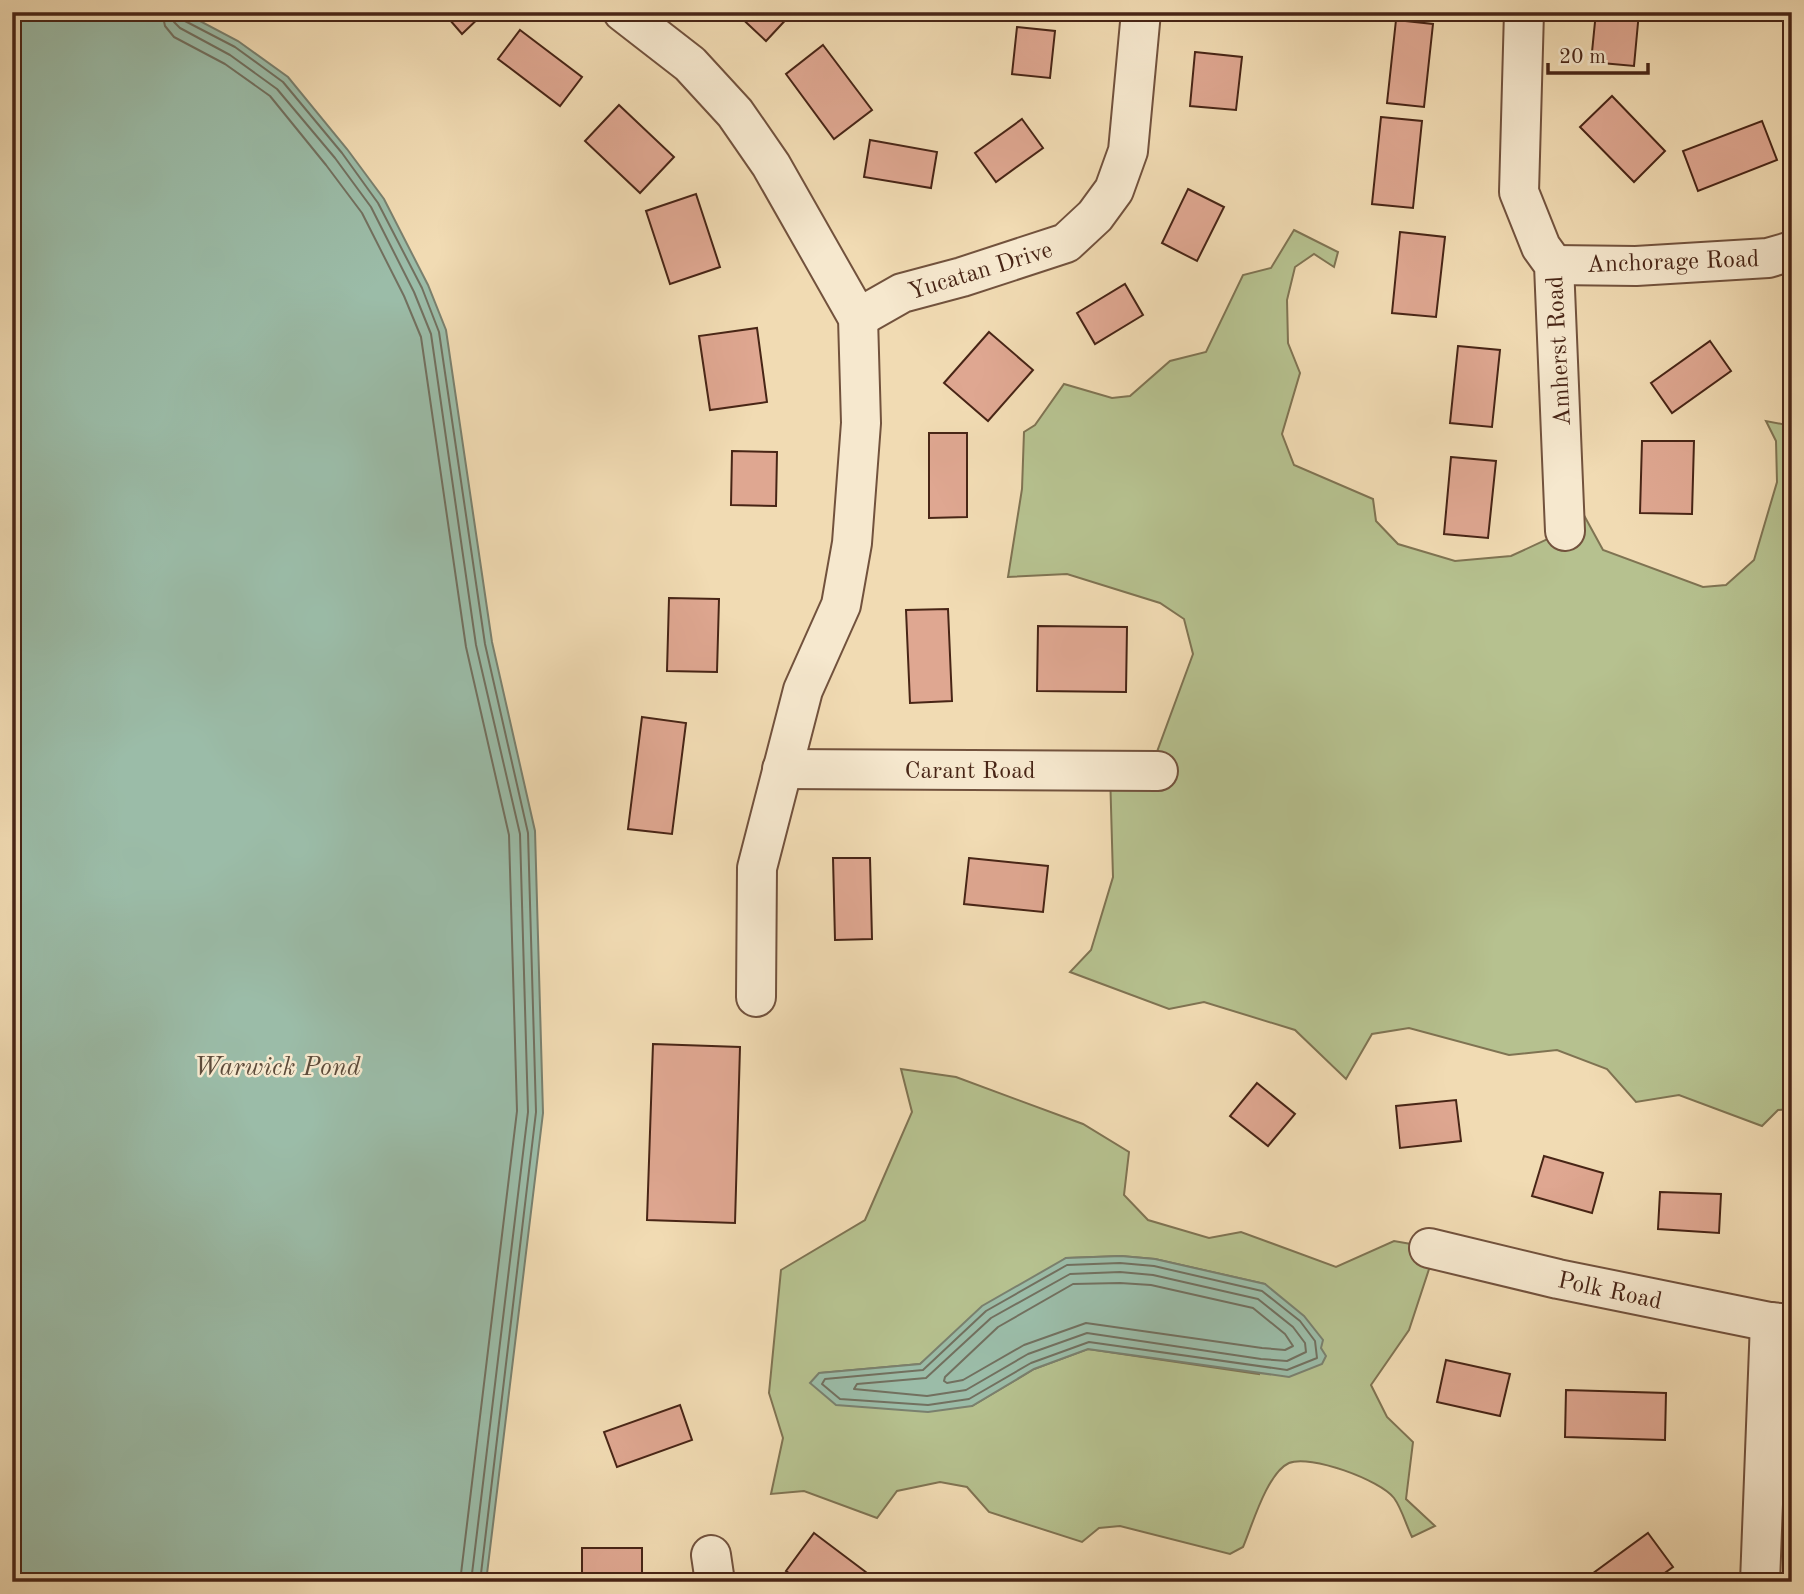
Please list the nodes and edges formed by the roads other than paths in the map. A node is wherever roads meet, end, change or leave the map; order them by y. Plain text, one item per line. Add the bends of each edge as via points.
1 (623, 12) edge
2 (1141, 12) edge
3 (1524, 12) edge
4 (1792, 251) edge
5 (1554, 265) junction
6 (858, 318) junction
7 (1565, 531) dead end
8 (782, 769) junction
9 (1158, 771) dead end
10 (757, 997) dead end
11 (1429, 1248) dead end
12 (1781, 1323) edge
13 (1760, 1582) edge

1 - 6 street via 690,64 735,113 771,165
2 - 6 street, Yucatan Drive via 1128,151 1114,190 1095,216 1066,243 902,293
3 - 5 street, Amherst Road via 1519,192 1541,247
4 - 5 street, Anchorage Road via 1768,258 1636,266
5 - 7 street, Amherst Road
6 - 8 street via 862,423 852,543 841,606 803,690
8 - 9 street, Carant Road
8 - 10 street via 757,867
11 - 12 street, Polk Road
12 - 13 street

